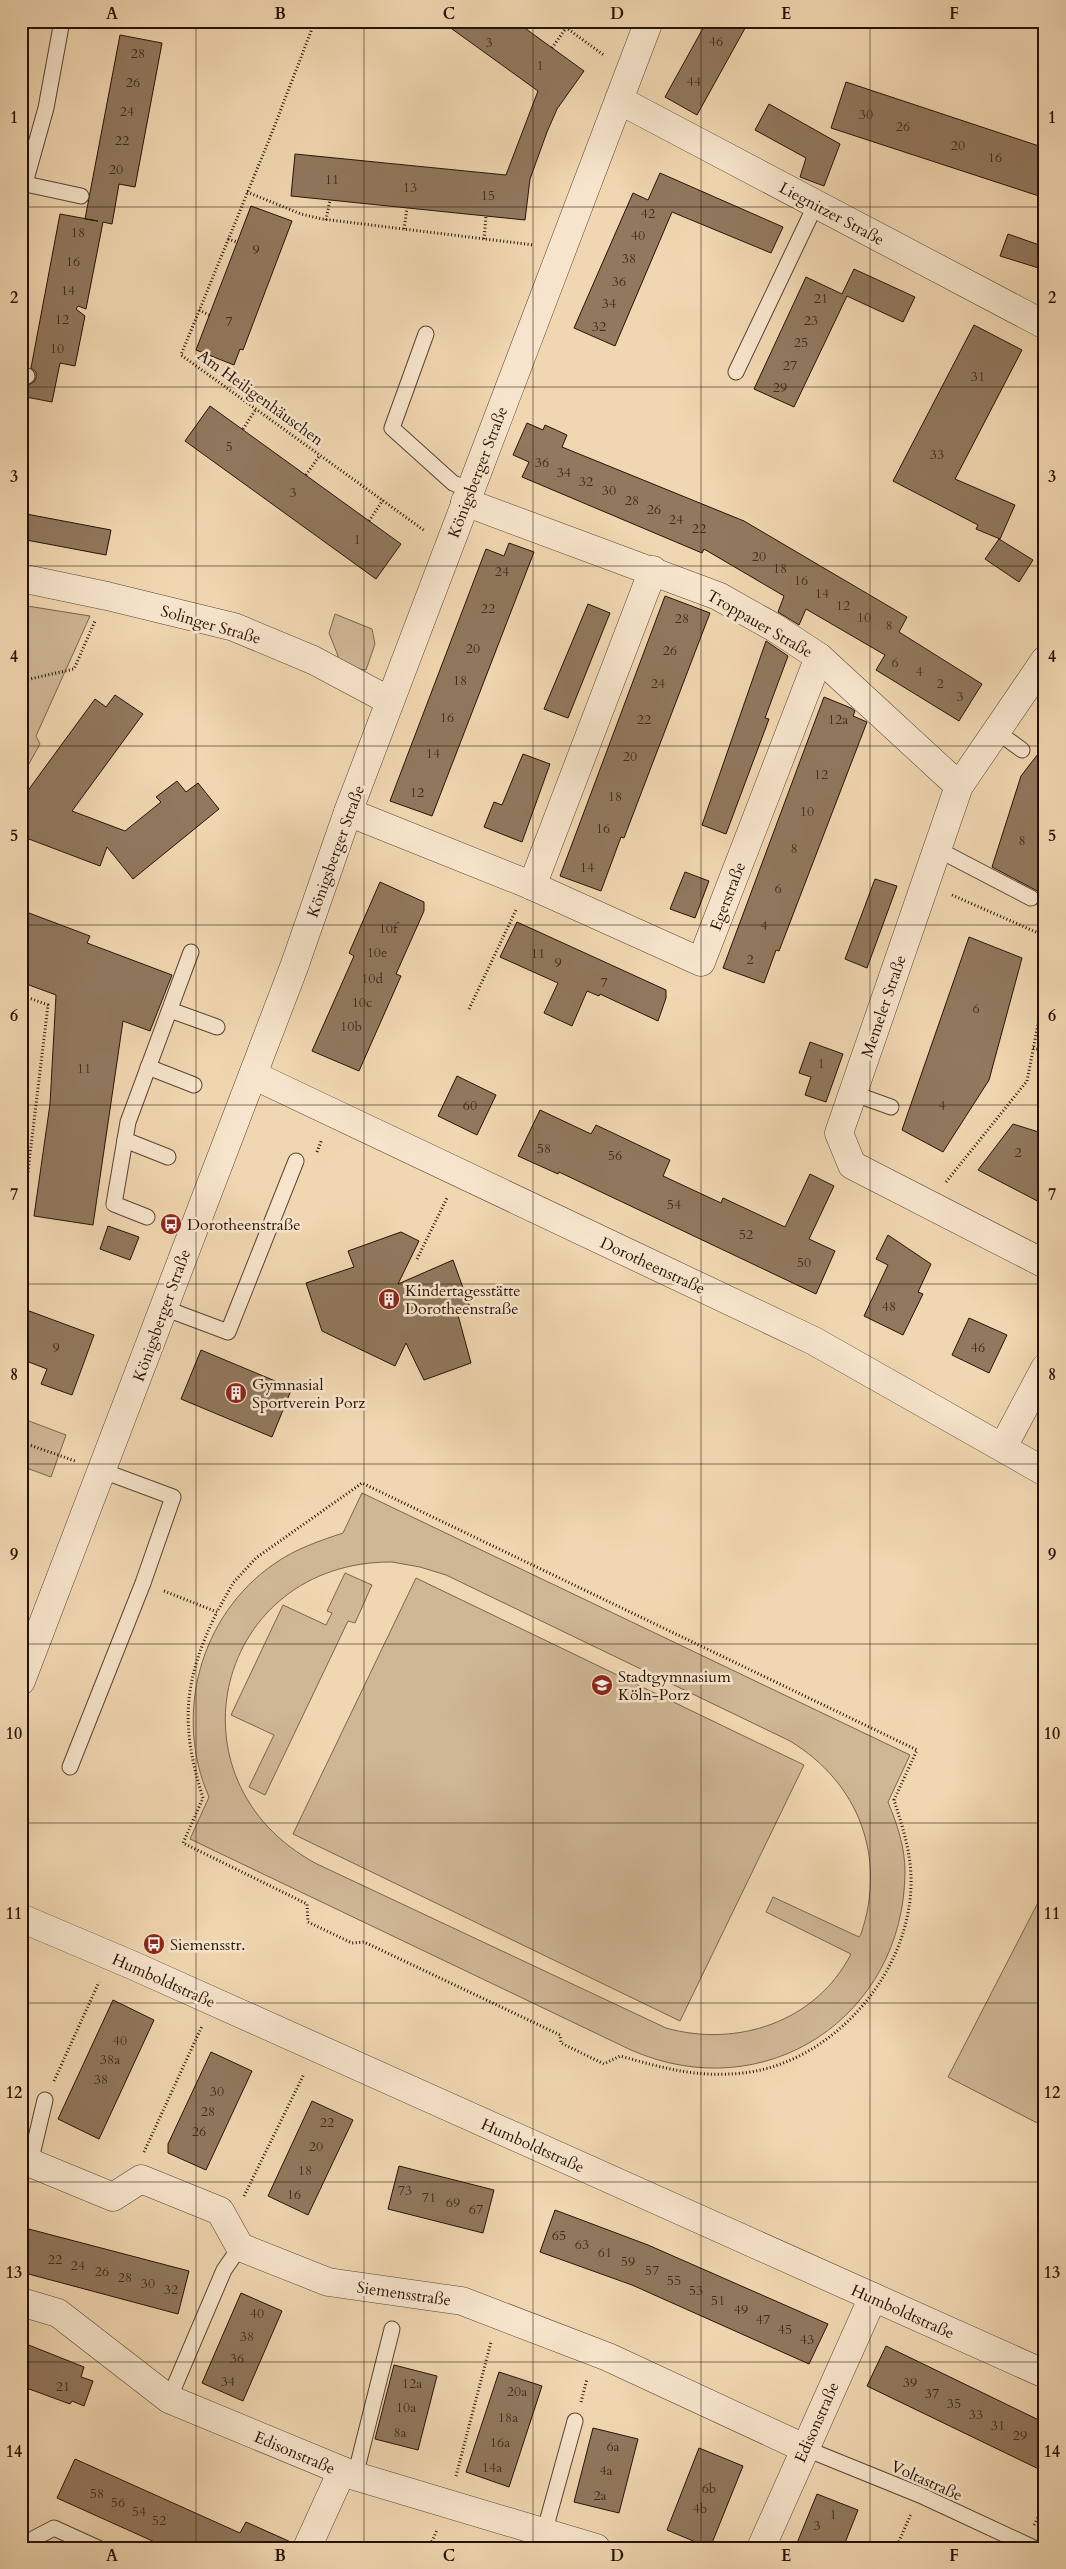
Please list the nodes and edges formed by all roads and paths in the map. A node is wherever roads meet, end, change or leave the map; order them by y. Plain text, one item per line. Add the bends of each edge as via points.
1 (62, 21) edge
2 (315, 21) edge
3 (557, 21) edge
4 (649, 21) edge
5 (566, 28) junction
6 (552, 48) dead end
7 (629, 74) junction
8 (619, 100) junction
9 (23, 183) edge
10 (247, 192) junction
11 (81, 196) dead end
12 (330, 200) dead end
13 (816, 204) junction
14 (407, 208) dead end
15 (486, 216) dead end
16 (326, 220) junction
17 (404, 229) junction
18 (228, 239) junction
19 (484, 239) junction
20 (237, 242) dead end
21 (562, 248) junction
22 (199, 310) junction
23 (209, 315) dead end
24 (1045, 325) edge
25 (426, 334) dead end
26 (736, 372) dead end
27 (256, 409) junction
28 (242, 429) dead end
29 (320, 455) junction
30 (306, 475) dead end
31 (468, 496) junction
32 (383, 500) junction
33 (369, 521) dead end
34 (448, 548) junction
35 (653, 570) junction
36 (21, 578) edge
37 (106, 596) junction
38 (819, 658) junction
39 (1044, 664) edge
40 (21, 681) edge
41 (390, 701) junction
42 (996, 731) junction
43 (1022, 750) dead end
44 (959, 786) junction
45 (348, 812) junction
46 (937, 849) junction
47 (925, 883) junction
48 (530, 885) junction
49 (1031, 898) dead end
50 (1045, 936) edge
51 (191, 952) dead end
52 (1045, 988) edge
53 (21, 995) edge
54 (469, 1009) dead end
55 (170, 1010) junction
56 (217, 1027) dead end
57 (1033, 1048) junction
58 (1045, 1052) edge
59 (148, 1068) junction
60 (253, 1075) junction
61 (194, 1084) dead end
62 (852, 1093) junction
63 (891, 1107) dead end
64 (334, 1113) junction
65 (125, 1140) junction
66 (168, 1157) dead end
67 (296, 1161) joint
68 (21, 1167) edge
69 (28, 1168) junction
70 (459, 1173) junction
71 (930, 1205) junction
72 (147, 1217) dead end
73 (21, 1229) edge
74 (417, 1259) dead end
75 (1045, 1264) edge
76 (164, 1308) junction
77 (1045, 1368) edge
78 (21, 1442) edge
79 (1003, 1447) junction
80 (103, 1471) junction
81 (1045, 1472) edge
82 (143, 1583) junction
83 (218, 1612) junction
84 (21, 1682) edge
85 (70, 1767) dead end
86 (21, 1918) edge
87 (110, 1956) junction
88 (213, 2002) junction
89 (317, 2048) junction
90 (45, 2100) joint
91 (26, 2161) edge
92 (128, 2186) junction
93 (235, 2237) junction
94 (873, 2297) junction
95 (21, 2302) edge
96 (498, 2315) junction
97 (392, 2329) dead end
98 (594, 2353) junction
99 (1045, 2374) edge
100 (169, 2399) junction
101 (575, 2422) joint
102 (804, 2448) junction
103 (348, 2474) junction
104 (920, 2495) junction
105 (449, 2503) junction
106 (548, 2538) edge
107 (28, 2548) edge
108 (98, 2548) edge
109 (307, 2548) edge
110 (596, 2548) edge
111 (761, 2548) edge
112 (896, 2548) edge
113 (1034, 2548) edge

1 - 9 lane via 46,108
2 - 10 path, Am Heiligenhäuschen
3 - 5 path
4 - 7 street, Königsberger Straße
5 - 6 path
5 - 7 path
7 - 8 street, Königsberger Straße
8 - 13 street, Liegnitzer Straße
8 - 21 street, Königsberger Straße
9 - 11 lane
10 - 16 path via 300,214
10 - 18 path, Am Heiligenhäuschen
12 - 16 path
13 - 24 street, Liegnitzer Straße
13 - 26 lane
14 - 17 path
15 - 19 path
16 - 17 path
17 - 19 path
18 - 20 path
18 - 22 path, Am Heiligenhäuschen
19 - 21 path
21 - 31 street, Königsberger Straße
22 - 23 path
22 - 27 path, Am Heiligenhäuschen via 181,355
25 - 31 lane via 392,428
27 - 28 path
27 - 29 path, Am Heiligenhäuschen
29 - 30 path
29 - 32 path, Am Heiligenhäuschen
31 - 34 street, Königsberger Straße
31 - 35 street, Troppauer Straße
32 - 33 path
32 - 34 path, Am Heiligenhäuschen
34 - 41 street, Königsberger Straße
35 - 38 street, Troppauer Straße via 718,596 775,628
35 - 48 street
36 - 37 street, Solinger Straße
37 - 40 path via 74,669
37 - 41 street, Solinger Straße via 234,627 313,660
38 - 44 street, Troppauer Straße
38 - 48 street, Egerstraße via 701,962
39 - 42 street, Memeler Straße
41 - 45 street, Königsberger Straße
42 - 43 lane
42 - 44 street, Memeler Straße
44 - 46 street, Memeler Straße
45 - 48 street, Egerstraße
45 - 60 street, Königsberger Straße
46 - 47 street, Memeler Straße
46 - 49 lane
47 - 50 path
47 - 62 street, Memeler Straße
48 - 54 path
51 - 55 lane
52 - 57 path
53 - 69 path via 48,1005
55 - 56 lane
55 - 59 lane
57 - 58 path
57 - 71 path via 1027,1081
59 - 61 lane
59 - 65 lane via 128,1122
60 - 64 street, Dorotheenstraße
60 - 76 street, Königsberger Straße
62 - 63 lane
62 - 71 street, Memeler Straße via 839,1133 852,1165
64 - 67 path via 316,1152
64 - 70 street, Dorotheenstraße
65 - 66 lane
65 - 72 lane via 114,1204
67 - 76 lane via 228,1332
68 - 69 path
69 - 73 path
70 - 74 path
70 - 79 street, Dorotheenstraße via 814,1341
71 - 75 street, Memeler Straße
76 - 80 street, Königsberger Straße
77 - 79 street
78 - 80 path
79 - 81 street, Dorotheenstraße
80 - 82 lane via 173,1497
80 - 84 street, Königsberger Straße
82 - 83 path
82 - 85 lane
83 - 83 path via 195,1664 190,1694 187,1727 190,1753 203,1798 183,1843 307,1904 308,1922 352,1943 364,1942 560,2035 561,2043 604,2064 620,2056 681,2073 744,2073 797,2056 818,2046 840,2028 866,2002 882,1979 902,1934 909,1908 910,1857 894,1800 917,1750 362,1483 256,1558 233,1583
86 - 87 street, Humboldtstraße
87 - 88 street, Humboldtstraße
87 - 90 path
88 - 89 street, Humboldtstraße
88 - 92 path
89 - 93 path
89 - 94 street, Humboldtstraße
90 - 91 lane
91 - 92 street, Siemensstraße via 113,2197
92 - 93 street, Siemensstraße via 140,2179 220,2210
93 - 96 street, Siemensstraße via 328,2282 462,2301
93 - 100 lane
94 - 99 street, Humboldtstraße
94 - 102 street, Edisonstraße
95 - 100 street, Edisonstraße via 58,2313
96 - 98 street, Siemensstraße
96 - 105 path
97 - 103 lane
98 - 101 path
98 - 102 street, Siemensstraße
100 - 103 street, Edisonstraße
101 - 106 lane
102 - 104 lane, Voltastraße
102 - 111 street, Edisonstraße
103 - 105 street, Edisonstraße
103 - 109 street
104 - 112 path
104 - 113 lane, Voltastraße
105 - 106 street, Edisonstraße
106 - 110 street, Edisonstraße
107 - 108 lane via 33,2539 54,2528

